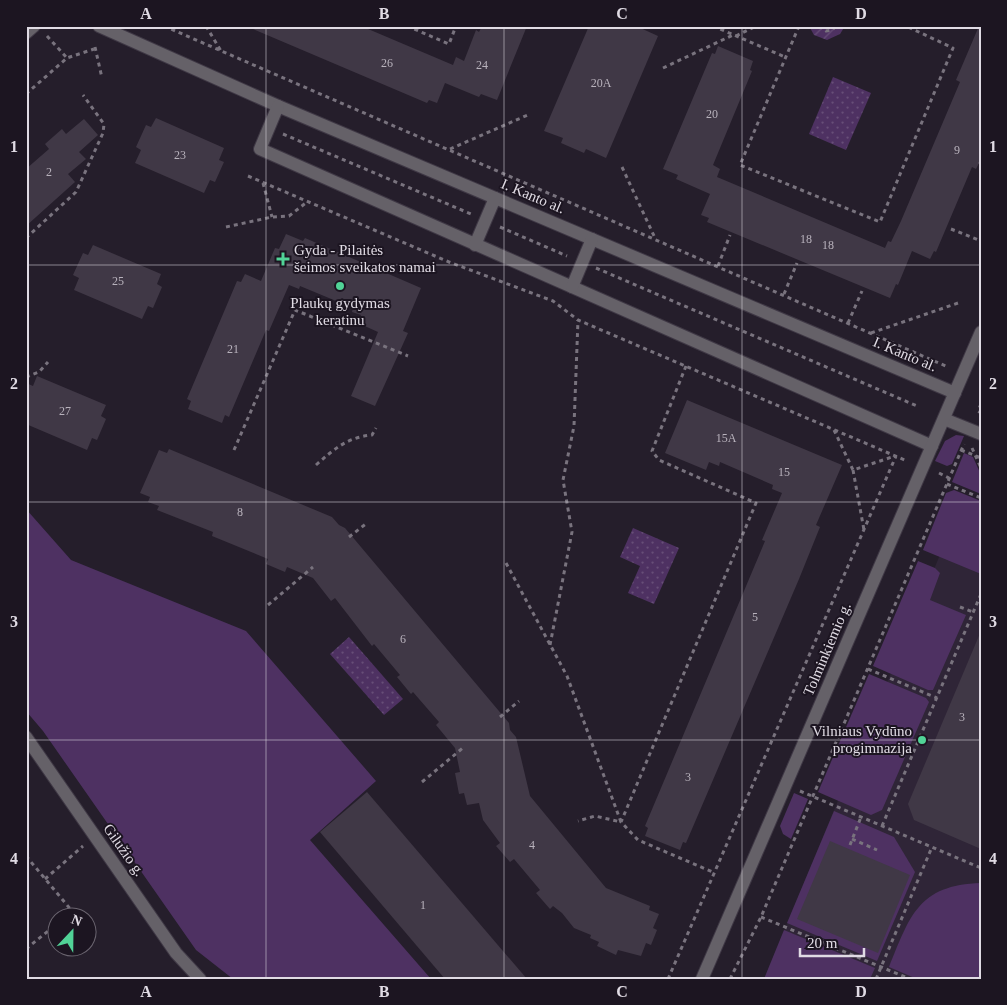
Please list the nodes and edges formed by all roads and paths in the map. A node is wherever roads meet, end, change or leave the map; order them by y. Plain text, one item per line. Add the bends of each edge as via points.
1 (164, 26) edge
2 (206, 26) edge
3 (407, 26) edge
4 (456, 26) edge
5 (713, 26) edge
6 (756, 26) edge
7 (799, 26) edge
8 (819, 26) edge
9 (836, 26) edge
10 (906, 26) edge
11 (103, 28) edge
12 (39, 29) edge
13 (26, 33) edge
14 (735, 35) junction
15 (94, 49) junction
16 (221, 51) junction
17 (785, 57) junction
18 (67, 58) junction
19 (663, 68) dead end
20 (102, 78) dead end
21 (26, 94) edge
22 (83, 95) dead end
23 (278, 106) junction
24 (530, 114) dead end
25 (450, 150) junction
26 (622, 167) dead end
27 (248, 176) dead end
28 (263, 183) junction
29 (495, 198) junction
30 (307, 202) junction
31 (272, 217) junction
32 (226, 228) dead end
33 (951, 229) dead end
34 (730, 235) dead end
35 (26, 238) edge
36 (655, 238) junction
37 (592, 239) junction
38 (981, 241) edge
39 (475, 244) junction
40 (797, 263) dead end
41 (718, 266) junction
42 (572, 287) junction
43 (862, 291) dead end
44 (784, 294) junction
45 (961, 302) dead end
46 (578, 320) junction
47 (848, 323) junction
48 (981, 332) edge
49 (871, 333) junction
50 (408, 356) dead end
51 (48, 362) dead end
52 (686, 366) junction
53 (963, 374) junction
54 (26, 377) edge
55 (955, 393) junction
56 (981, 404) edge
57 (979, 412) edge
58 (944, 419) junction
59 (376, 428) dead end
60 (834, 429) junction
61 (973, 433) edge
62 (932, 446) junction
63 (234, 450) dead end
64 (961, 450) junction
65 (896, 456) junction
66 (976, 456) junction
67 (981, 458) edge
68 (316, 465) dead end
69 (981, 468) edge
70 (853, 470) junction
71 (947, 484) junction
72 (981, 498) edge
73 (368, 523) dead end
74 (864, 530) junction
75 (350, 537) dead end
76 (506, 563) dead end
77 (313, 567) dead end
78 (981, 594) edge
79 (268, 605) dead end
80 (960, 607) dead end
81 (973, 612) junction
82 (550, 645) junction
83 (868, 669) junction
84 (937, 698) junction
85 (519, 701) dead end
86 (500, 718) dead end
87 (26, 736) edge
88 (464, 747) dead end
89 (422, 782) dead end
90 (786, 785) junction
91 (813, 797) junction
92 (861, 817) junction
93 (578, 822) dead end
94 (621, 822) junction
95 (882, 826) junction
96 (95, 836) junction
97 (852, 839) junction
98 (850, 845) dead end
99 (932, 847) junction
100 (876, 850) dead end
101 (26, 856) edge
102 (981, 868) edge
103 (715, 872) junction
104 (45, 879) junction
105 (69, 908) edge
106 (761, 917) junction
107 (48, 931) edge
108 (26, 949) edge
109 (881, 967) junction
110 (200, 979) edge
111 (668, 979) edge
112 (702, 979) edge
113 (730, 979) edge
114 (876, 979) edge
115 (910, 979) edge

1 - 16 path
2 - 16 path
3 - 4 path via 449,44
5 - 14 path
6 - 14 path
7 - 17 path
8 - 9 path via 826,31
10 - 17 path via 953,48 880,222 740,165
11 - 15 path
11 - 23 street, I. Kanto al.
12 - 13 street
12 - 18 path
14 - 17 path
14 - 19 path
15 - 18 path
15 - 20 path
16 - 25 path
18 - 21 path
22 - 35 path via 104,124 103,133 76,192
23 - 29 street, I. Kanto al.
23 - 39 street via 260,149
24 - 25 path
25 - 36 path
26 - 36 path
27 - 28 path
28 - 30 path
28 - 31 path
29 - 37 street, I. Kanto al.
29 - 39 street
30 - 31 path via 289,216
30 - 46 path via 552,301
31 - 32 path
33 - 38 path
34 - 41 path
36 - 41 path
37 - 42 street
37 - 55 street, I. Kanto al.
39 - 42 street
40 - 44 path
41 - 44 path
42 - 62 street
43 - 47 path
44 - 47 path
45 - 49 path
46 - 52 path
46 - 82 path via 574,426 563,480 572,532
47 - 49 path
48 - 53 street, Tolminkiemio g.
49 - 53 path
50 - 63 path via 295,310
51 - 54 path via 39,372
52 - 60 path
52 - 94 path via 652,451 659,460 756,503
53 - 55 street, Tolminkiemio g.
55 - 58 street, Tolminkiemio g.
56 - 57 path
57 - 61 path
58 - 61 street
58 - 62 street, Tolminkiemio g.
59 - 68 path via 372,434 339,444
60 - 65 path
60 - 70 path
61 - 64 path
61 - 66 path
62 - 90 street, Tolminkiemio g.
64 - 66 path
64 - 71 path
65 - 70 path
65 - 74 path
66 - 67 path
66 - 69 path
70 - 74 path
71 - 72 path
71 - 83 path
73 - 75 path
74 - 103 path
76 - 82 path
77 - 79 path
78 - 81 path
80 - 81 path
81 - 84 path
82 - 94 path via 567,676
83 - 84 path
83 - 91 path
84 - 95 path
85 - 86 path
87 - 96 street, Gilužio g.
88 - 89 path
90 - 91 path
90 - 112 street, Tolminkiemio g.
91 - 92 path
91 - 106 path
92 - 95 path
92 - 97 path
93 - 94 path via 595,816
94 - 103 path via 638,840
95 - 99 path
96 - 104 path
96 - 110 street, Gilužio g. via 176,953
97 - 98 path
97 - 100 path
99 - 102 path
99 - 109 path
101 - 104 path
103 - 111 path
104 - 105 path
106 - 109 path
106 - 113 path
107 - 108 path
109 - 114 path
109 - 115 path

